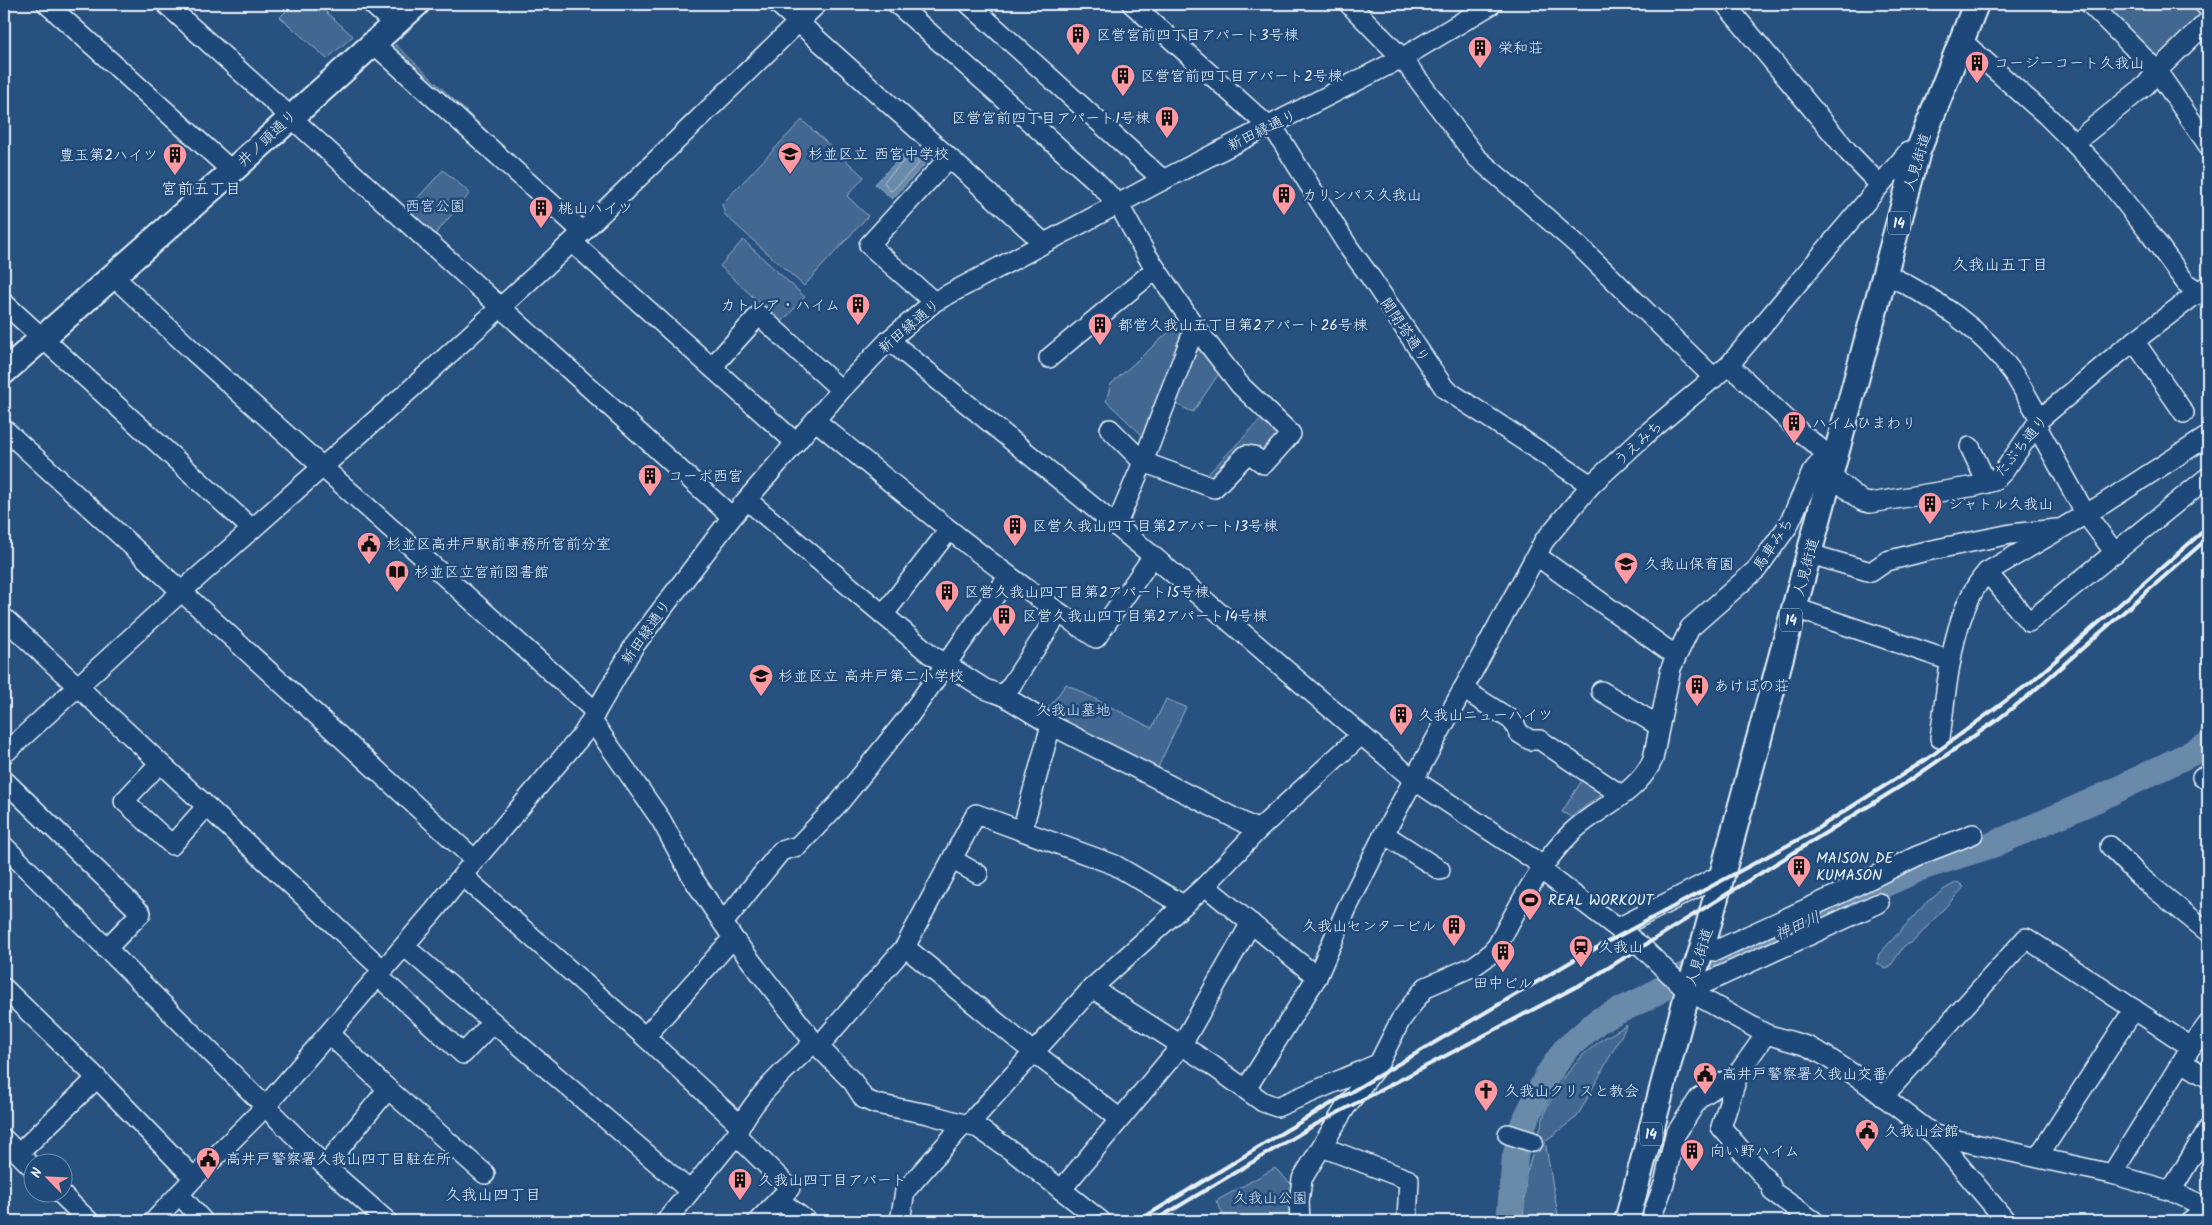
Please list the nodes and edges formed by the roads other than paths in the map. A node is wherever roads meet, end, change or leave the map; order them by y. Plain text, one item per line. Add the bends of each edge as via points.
1 (47, 4) edge
2 (166, 4) edge
3 (372, 4) edge
4 (417, 4) edge
5 (778, 4) edge
6 (817, 4) edge
7 (897, 4) edge
8 (969, 4) edge
9 (1132, 4) edge
10 (1349, 4) edge
11 (1492, 4) edge
12 (1725, 4) edge
13 (1976, 4) edge
14 (2090, 4) edge
15 (2204, 4) edge
16 (2208, 8) edge
17 (2208, 21) edge
18 (798, 22) junction
19 (394, 24) junction
20 (1961, 40) junction
21 (373, 43) junction
22 (1402, 58) junction
23 (2157, 71) junction
24 (290, 117) junction
25 (1268, 127) junction
26 (2074, 143) junction
27 (2208, 145) edge
28 (1918, 151) junction
29 (948, 158) junction
30 (232, 171) junction
31 (1163, 180) junction
32 (1880, 186) junction
33 (1119, 204) junction
34 (578, 237) junction
35 (1044, 243) junction
36 (1156, 269) junction
37 (1886, 274) junction
38 (113, 276) junction
39 (2205, 292) edge
40 (934, 302) junction
41 (4, 303) edge
42 (500, 306) junction
43 (1195, 327) junction
44 (43, 338) junction
45 (889, 340) junction
46 (2135, 342) junction
47 (1049, 358) dead end
48 (1729, 365) junction
49 (712, 367) junction
50 (4, 372) edge
51 (1714, 378) junction
52 (841, 390) junction
53 (2184, 413) dead end
54 (816, 421) junction
55 (2038, 422) junction
56 (4, 429) edge
57 (1110, 429) dead end
58 (2208, 436) edge
59 (796, 443) junction
60 (1970, 446) dead end
61 (1832, 459) junction
62 (1143, 462) junction
63 (322, 466) junction
64 (2208, 477) edge
65 (1987, 483) junction
66 (1591, 485) junction
67 (747, 500) junction
68 (2085, 513) junction
69 (732, 517) junction
70 (1116, 526) junction
71 (2059, 528) junction
72 (252, 529) junction
73 (949, 530) junction
74 (2115, 553) junction
75 (1810, 554) junction
76 (1153, 556) junction
77 (1536, 556) junction
78 (1987, 572) junction
79 (1009, 576) junction
80 (182, 591) junction
81 (1795, 608) junction
82 (1058, 614) junction
83 (883, 615) junction
84 (4, 618) edge
85 (1677, 654) junction
86 (1950, 661) junction
87 (946, 664) junction
88 (77, 687) junction
89 (1463, 689) junction
90 (1601, 691) dead end
91 (1004, 696) junction
92 (594, 717) junction
93 (1051, 725) junction
94 (1659, 726) junction
95 (1361, 735) junction
96 (1940, 738) dead end
97 (4, 754) edge
98 (159, 764) junction
99 (4, 780) edge
100 (1414, 780) junction
101 (1621, 796) junction
102 (206, 808) junction
103 (1258, 830) junction
104 (1022, 831) junction
105 (1384, 834) junction
106 (1973, 834) dead end
107 (4, 846) edge
108 (2110, 846) dead end
109 (475, 860) junction
110 (953, 860) junction
111 (1542, 867) junction
112 (1440, 870) dead end
113 (978, 874) dead end
114 (1723, 874) junction
115 (463, 876) junction
116 (1205, 886) junction
117 (1879, 903) dead end
118 (1182, 905) junction
119 (1251, 923) junction
120 (1618, 928) junction
121 (728, 931) junction
122 (2208, 932) edge
123 (404, 946) junction
124 (905, 947) junction
125 (106, 949) junction
126 (1701, 955) junction
127 (380, 973) junction
128 (1317, 977) junction
129 (4, 988) edge
130 (1092, 988) junction
131 (1688, 988) junction
132 (2134, 1009) junction
133 (493, 1022) junction
134 (2208, 1024) edge
135 (329, 1034) junction
136 (1766, 1034) junction
137 (645, 1037) junction
138 (816, 1045) junction
139 (1181, 1046) junction
140 (1032, 1052) junction
141 (2187, 1055) junction
142 (1379, 1064) junction
143 (1739, 1072) junction
144 (97, 1078) junction
145 (2208, 1078) edge
146 (388, 1089) junction
147 (1246, 1089) junction
148 (1883, 1097) junction
149 (265, 1107) junction
150 (1119, 1118) junction
151 (966, 1124) junction
152 (2208, 1129) edge
153 (738, 1130) junction
154 (1508, 1134) dead end
155 (1934, 1135) junction
156 (4, 1140) edge
157 (1533, 1142) dead end
158 (1322, 1147) junction
159 (19, 1153) junction
160 (22, 1156) edge
161 (2038, 1157) junction
162 (325, 1166) junction
163 (485, 1174) dead end
164 (2112, 1174) junction
165 (194, 1178) junction
166 (1060, 1190) junction
167 (690, 1191) junction
168 (2171, 1191) junction
169 (179, 1194) junction
170 (780, 1200) junction
171 (69, 1202) edge
172 (2208, 1208) edge
173 (1645, 1215) edge
174 (672, 1219) edge
175 (89, 1221) edge
176 (154, 1221) edge
177 (203, 1221) edge
178 (387, 1221) edge
179 (758, 1221) edge
180 (807, 1221) edge
181 (900, 1221) edge
182 (1101, 1221) edge
183 (1300, 1221) edge
184 (1407, 1221) edge
185 (1814, 1221) edge
186 (2006, 1221) edge
187 (2190, 1221) edge

1 - 30 street
2 - 24 street
3 - 19 street
4 - 19 main road, 井ノ頭通り
5 - 18 street
6 - 18 street
7 - 33 street
8 - 31 street
9 - 25 street, 開閉塔通り
10 - 22 street
11 - 22 street, 新田縁通り
12 - 32 street
13 - 20 main road, 人見街道 / 14
14 - 23 street
15 - 16 street
17 - 23 street
18 - 29 street
18 - 34 street
19 - 21 main road, 井ノ頭通り
20 - 26 street
20 - 28 main road, 人見街道 / 14
21 - 24 main road, 井ノ頭通り
21 - 34 street
22 - 25 street, 新田縁通り
22 - 51 street via 1476,157 1580,246
23 - 26 street via 2146,86
23 - 27 street
24 - 30 main road, 井ノ頭通り
24 - 42 street
25 - 31 street, 新田縁通り
25 - 66 street, 開閉塔通り via 1278,135 1349,248 1445,390
26 - 39 street via 2102,173 2186,283
28 - 32 street, うえみち via 1908,152
28 - 37 main road, 人見街道 / 14
29 - 35 street
29 - 40 street via 869,245
30 - 38 main road, 井ノ頭通り
31 - 33 street, 新田縁通り
32 - 48 street, うえみち
33 - 35 street, 新田縁通り
33 - 36 street
34 - 42 street
34 - 49 street
35 - 40 street, 新田縁通り
36 - 43 street
36 - 47 street
37 - 55 street via 1920,291 1984,338 2012,373
37 - 61 main road, 人見街道 / 14
38 - 44 main road, 井ノ頭通り
38 - 63 street
39 - 46 street, たぶち通り
40 - 45 street, 新田縁通り
41 - 44 street
42 - 63 street
42 - 69 street
43 - 62 street
43 - 62 street via 1240,384 1291,434 1264,464 1246,455 1214,488
44 - 50 main road, 井ノ頭通り
44 - 72 street
45 - 52 street, 新田縁通り
45 - 70 street
46 - 53 street
46 - 55 street, たぶち通り
48 - 51 street, うえみち
48 - 61 street, たぶち通り
49 - 52 street via 759,315
49 - 59 street
51 - 66 street, うえみち
52 - 54 street, 新田縁通り
54 - 59 street, 新田縁通り
54 - 73 street
55 - 65 street, たぶち通り via 2004,471
55 - 68 street
56 - 80 street
57 - 62 street
58 - 68 street
59 - 67 street, 新田縁通り
60 - 65 street
61 - 65 street, たぶち通り via 1862,501 1870,503
61 - 75 main road, 人見街道 / 14
61 - 85 street, 馬車みち via 1812,472 1788,526 1765,559 1746,581 1690,628
62 - 70 street
63 - 72 street
63 - 92 street
64 - 74 street
66 - 77 street, うえみち via 1556,525
67 - 69 street, 新田縁通り
67 - 83 street
68 - 71 street
68 - 74 street
69 - 92 street, 新田縁通り via 634,646
70 - 76 street
71 - 75 street via 1922,552 1887,561 1871,572
71 - 78 street
72 - 80 street
73 - 79 street
73 - 83 street
74 - 78 street via 2029,622
75 - 81 main road, 人見街道 / 14
76 - 82 street via 1096,638
76 - 95 street
77 - 85 street
77 - 89 street, うえみち
78 - 86 street via 1975,586
79 - 82 street
79 - 87 street
80 - 88 street
80 - 109 street
81 - 86 street
81 - 114 main road, 人見街道 / 14
82 - 91 street
83 - 87 street
84 - 88 street
85 - 94 street
86 - 96 street
87 - 91 street via 985,689
87 - 121 street via 839,803 798,846 781,851
88 - 97 street
88 - 98 street
89 - 100 street, うえみち
89 - 101 street via 1513,721 1519,733 1530,740 1540,740
90 - 94 street
91 - 93 street
92 - 109 street, 新田縁通り
92 - 121 street
93 - 103 street
93 - 104 street
94 - 101 street via 1648,770
95 - 100 street
95 - 103 street
98 - 102 street
98 - 102 street via 124,801 172,845
99 - 125 street via 141,913
100 - 105 street, うえみち
100 - 111 street
101 - 111 street via 1572,832
102 - 127 street
103 - 116 street
104 - 110 street via 976,814
104 - 118 street via 1115,865
105 - 112 street
105 - 128 street, うえみち via 1346,908
106 - 126 street via 1917,856
107 - 125 street
108 - 122 street via 2139,876
109 - 115 street, 新田縁通り
110 - 113 street
110 - 124 street
111 - 120 street
111 - 142 street via 1497,946 1474,966 1426,987 1400,1021
114 - 120 street
114 - 126 main road, 人見街道 / 14
115 - 123 street, 新田縁通り
115 - 137 street
116 - 118 street
116 - 119 street
117 - 131 street
118 - 130 street
119 - 128 street
119 - 139 street
120 - 131 street via 1665,973
121 - 137 street
121 - 138 street
123 - 127 street, 新田縁通り
123 - 133 street
124 - 138 street
124 - 140 street
125 - 149 street
126 - 131 main road, 人見街道 / 14
127 - 133 street via 463,1054
127 - 135 street, 新田縁通り
128 - 147 street, うえみち
129 - 144 street
130 - 139 street
130 - 140 street
131 - 136 street
131 - 173 main road, 人見街道 / 14
132 - 141 street
132 - 148 street via 2026,938
132 - 161 street
133 - 167 street
134 - 141 street
135 - 146 street
135 - 149 street, 新田縁通り
136 - 143 street
136 - 148 street via 1807,1046 1824,1055
137 - 153 street
138 - 151 street via 869,1102
138 - 153 street via 766,1090
139 - 147 street
139 - 150 street
140 - 150 street
140 - 151 street
141 - 145 street
141 - 164 street
142 - 147 street via 1277,1107 1263,1102
142 - 158 street via 1345,1108
143 - 173 street via 1699,1098 1674,1135 1664,1184
143 - 185 street via 1721,1128 1770,1184 1773,1192
144 - 159 street
144 - 165 street
146 - 162 street
146 - 163 street
148 - 155 street
149 - 162 street
149 - 165 street, 新田縁通り
150 - 166 street
151 - 166 street via 978,1128 1016,1154
151 - 181 street via 905,1191
152 - 168 street
153 - 167 street
153 - 170 street via 790,1188
154 - 157 street
155 - 161 street
155 - 186 street
156 - 159 street
158 - 183 street via 1302,1179
158 - 184 street via 1409,1180
159 - 160 street
161 - 164 street
162 - 178 street
164 - 168 street
165 - 169 street, 新田縁通り
166 - 182 street
167 - 174 street
168 - 172 street
169 - 176 street, 新田縁通り
169 - 177 street
170 - 179 street
170 - 180 street
171 - 175 street
172 - 187 street

